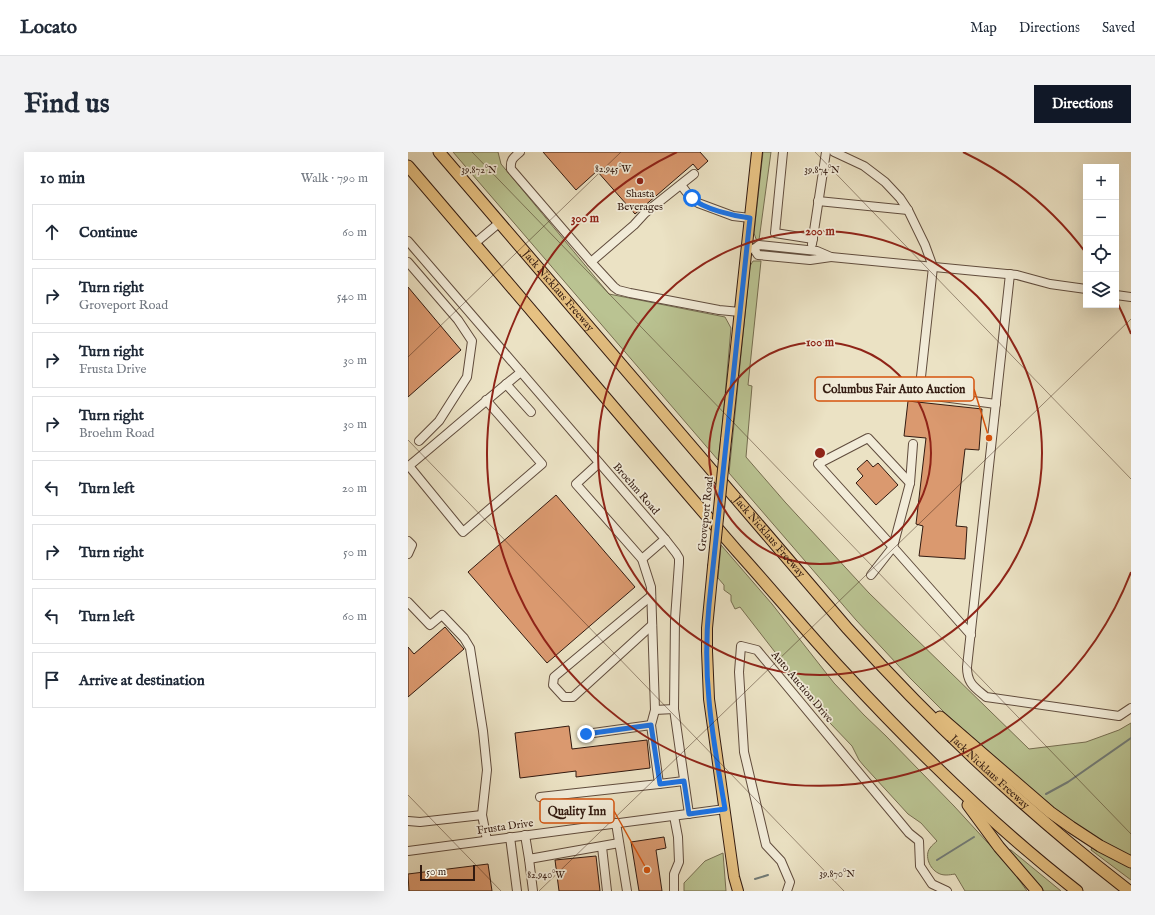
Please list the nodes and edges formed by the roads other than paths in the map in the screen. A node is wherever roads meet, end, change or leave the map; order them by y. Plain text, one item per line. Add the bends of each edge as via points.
1 (439, 152) edge
2 (520, 152) edge
3 (757, 152) edge
4 (783, 152) edge
5 (826, 152) edge
6 (834, 152) edge
7 (408, 166) edge
8 (694, 174) dead end
9 (681, 185) junction
10 (818, 201) junction
11 (908, 210) junction
12 (750, 218) junction
13 (499, 223) junction
14 (813, 239) junction
15 (408, 240) edge
16 (474, 244) junction
17 (792, 248) junction
18 (750, 249) junction
19 (811, 250) junction
20 (830, 257) junction
21 (792, 258) junction
22 (408, 262) edge
23 (591, 262) junction
24 (933, 267) junction
25 (1010, 274) junction
26 (1083, 289) edge
27 (1119, 295) edge
28 (1131, 297) edge
29 (740, 312) junction
30 (520, 372) junction
31 (506, 384) junction
32 (486, 400) junction
33 (996, 404) junction
34 (531, 412) dead end
35 (419, 441) dead end
36 (912, 444) dead end
37 (599, 463) junction
38 (910, 483) junction
39 (664, 539) junction
40 (408, 541) edge
41 (894, 547) junction
42 (408, 554) edge
43 (642, 559) junction
44 (871, 575) dead end
45 (651, 596) junction
46 (408, 602) edge
47 (652, 625) junction
48 (971, 635) junction
49 (884, 669) junction
50 (1131, 708) edge
51 (674, 709) junction
52 (655, 710) junction
53 (651, 725) junction
54 (586, 734) dead end
55 (684, 781) junction
56 (660, 784) junction
57 (955, 787) junction
58 (540, 797) dead end
59 (725, 809) junction
60 (689, 814) junction
61 (482, 815) junction
62 (674, 816) junction
63 (408, 821) edge
64 (616, 823) junction
65 (525, 835) junction
66 (510, 837) junction
67 (487, 840) junction
68 (619, 843) junction
69 (602, 847) junction
70 (408, 851) edge
71 (529, 859) junction
72 (1131, 862) edge
73 (734, 877) junction
74 (517, 891) edge
75 (533, 891) edge
76 (607, 891) edge
77 (627, 891) edge
78 (674, 891) edge
79 (733, 891) edge
80 (738, 891) edge
81 (787, 891) edge
82 (947, 891) edge
83 (1037, 891) edge
84 (1077, 891) edge
85 (1129, 891) edge

1 - 13 highway, Jack Nicklaus Freeway
2 - 23 street via 514,157 511,168
3 - 12 main road, Groveport Road
4 - 14 street via 775,233
5 - 10 street
6 - 11 street via 864,166 885,182
7 - 16 highway
8 - 9 street
9 - 12 street via 698,204 733,216
9 - 23 street via 645,213
10 - 11 street
10 - 14 street
11 - 24 street
12 - 18 main road, Groveport Road
13 - 16 street
13 - 49 highway, Jack Nicklaus Freeway
14 - 19 street
15 - 30 street, Broehm Road
16 - 57 highway via 840,669
17 - 18 street via 759,245
17 - 19 street
17 - 21 street
18 - 21 street via 758,255
18 - 29 main road, Groveport Road
19 - 20 street
20 - 21 street via 810,260
20 - 24 street
22 - 35 street via 458,320 472,341 467,377 439,421
23 - 29 street via 618,290
24 - 25 street
24 - 33 street via 920,386 922,391 927,395
25 - 26 street
25 - 33 street
27 - 28 street
29 - 59 main road, Groveport Road, bridge via 706,651 709,699
30 - 31 street
30 - 37 street, Broehm Road
31 - 32 street
31 - 34 street
32 - 32 street via 409,466 463,532 542,464
33 - 48 street
36 - 38 street
37 - 39 street, Broehm Road
37 - 43 street via 576,484
38 - 41 street
38 - 41 street via 868,438 818,464
39 - 43 street
39 - 51 street, Broehm Road via 679,558
40 - 42 street via 412,545
41 - 44 street
41 - 48 street
43 - 45 street via 651,587
45 - 47 street
45 - 47 street via 554,677 553,685 564,697 573,696
46 - 61 street via 430,625 442,615 470,648 487,770
47 - 52 street
48 - 50 street via 967,676 972,686 986,697 1119,716
49 - 72 highway via 1050,812 1100,846
49 - 85 highway, Jack Nicklaus Freeway via 947,734 1008,790
51 - 52 street
51 - 55 street, Broehm Road
52 - 53 street
53 - 54 street
53 - 56 street
55 - 56 street
55 - 60 street, Broehm Road
56 - 58 street
57 - 83 highway via 999,847
57 - 84 highway via 1048,869
59 - 60 street, Frusta Drive
59 - 73 main road, Groveport Road
60 - 62 street, Frusta Drive
61 - 63 street
61 - 67 street
62 - 64 street, Frusta Drive
62 - 78 street via 679,862 674,874
64 - 65 street, Frusta Drive
64 - 68 street
65 - 66 street, Frusta Drive
65 - 71 street
66 - 67 street, Frusta Drive
66 - 74 street
67 - 70 street, Frusta Drive
68 - 69 street
68 - 77 street
69 - 71 street
69 - 76 street
71 - 75 street
73 - 79 main road, Groveport Road
73 - 80 main road, Groveport Road
81 - 82 street, Auto Auction Drive via 790,882 781,861 766,845 744,752 739,672 741,646 757,650 909,833 919,841 920,866 932,884

